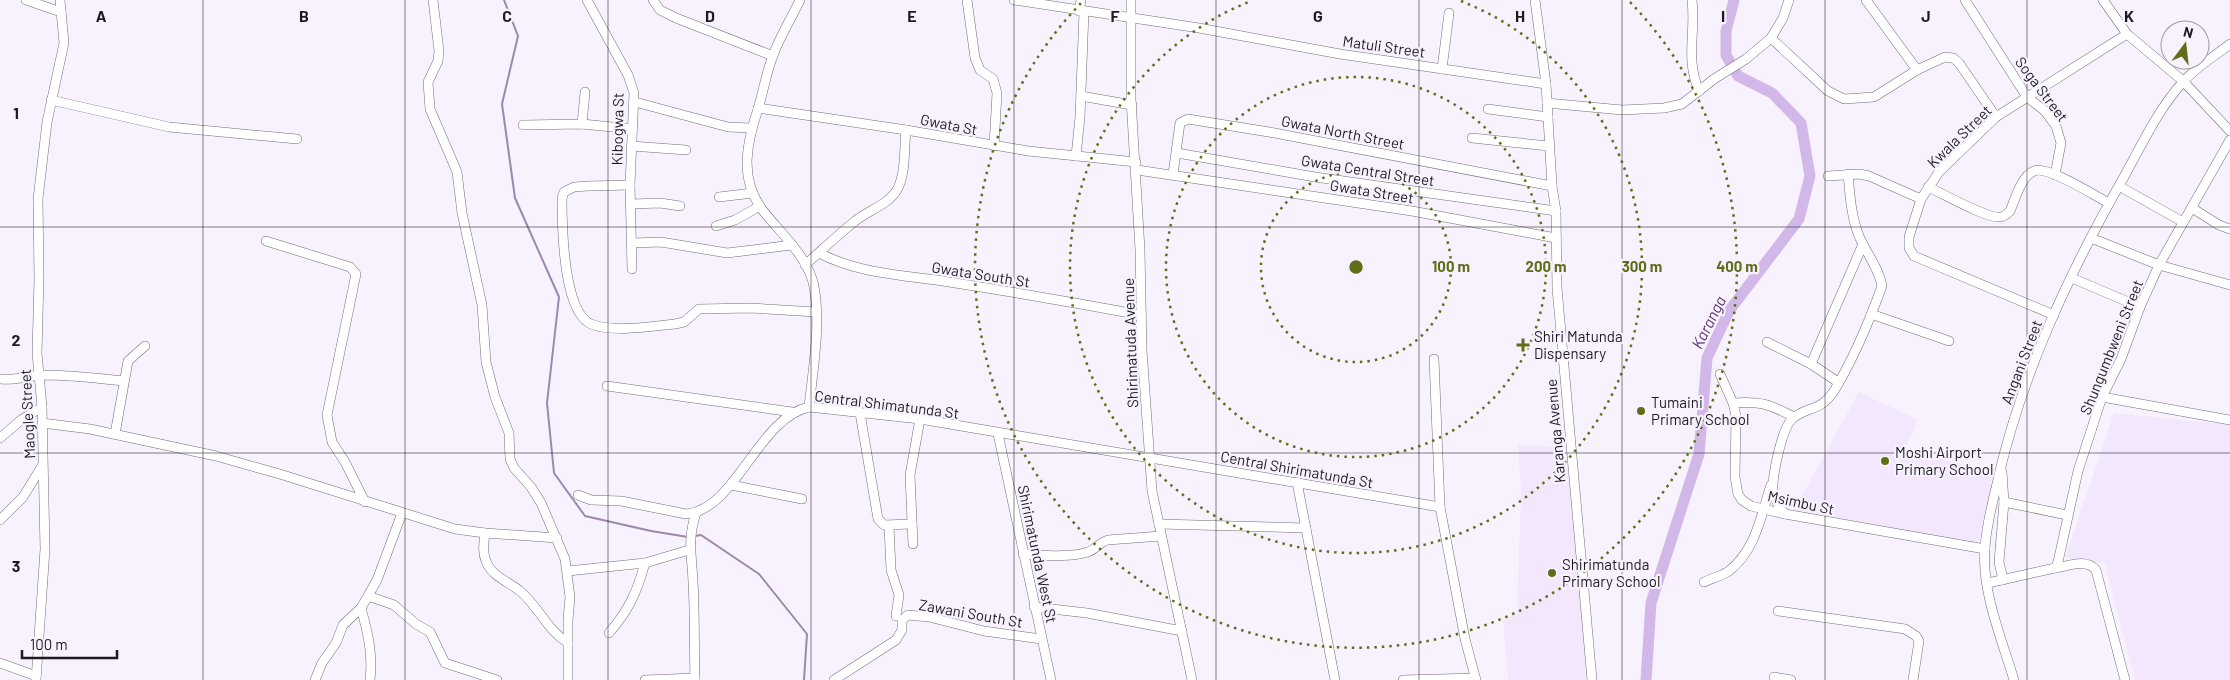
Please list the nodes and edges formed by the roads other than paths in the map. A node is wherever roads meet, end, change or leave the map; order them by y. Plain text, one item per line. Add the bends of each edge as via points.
1 (26, 0) edge
2 (60, 0) edge
3 (433, 0) edge
4 (587, 0) edge
5 (653, 0) edge
6 (800, 0) edge
7 (967, 0) edge
8 (1014, 0) edge
9 (1081, 0) edge
10 (1130, 0) edge
11 (1535, 0) edge
12 (1692, 0) edge
13 (1789, 0) edge
14 (1866, 0) edge
15 (1965, 0) edge
16 (2103, 0) edge
17 (1082, 11) junction
18 (61, 12) junction
19 (1449, 13) dead end
20 (1131, 18) junction
21 (2127, 34) junction
22 (1771, 38) junction
23 (2230, 44) edge
24 (773, 56) junction
25 (1442, 69) junction
26 (1917, 70) junction
27 (2183, 81) junction
28 (1546, 84) junction
29 (1699, 91) junction
30 (585, 92) dead end
31 (1081, 96) junction
32 (2026, 97) junction
33 (51, 100) junction
34 (635, 102) junction
35 (1547, 103) junction
36 (1132, 105) junction
37 (758, 108) junction
38 (1488, 109) dead end
39 (1548, 117) junction
40 (1996, 117) junction
41 (582, 124) junction
42 (523, 125) dead end
43 (751, 128) junction
44 (2229, 128) edge
45 (632, 129) junction
46 (906, 130) junction
47 (1472, 138) dead end
48 (297, 139) dead end
49 (2230, 140) edge
50 (631, 146) junction
51 (994, 146) junction
52 (1549, 146) junction
53 (686, 150) dead end
54 (1177, 153) junction
55 (1076, 156) junction
56 (1136, 166) junction
57 (1173, 174) junction
58 (1848, 174) junction
59 (2055, 175) junction
60 (1828, 176) dead end
61 (630, 185) junction
62 (1552, 186) junction
63 (2118, 186) junction
64 (1928, 187) junction
65 (753, 193) junction
66 (719, 197) dead end
67 (1921, 198) junction
68 (631, 204) junction
69 (2109, 204) junction
70 (680, 206) dead end
71 (760, 206) junction
72 (2192, 208) junction
73 (1556, 211) junction
74 (2183, 222) junction
75 (716, 226) dead end
76 (2230, 229) edge
77 (1556, 238) junction
78 (2091, 238) junction
79 (266, 242) dead end
80 (632, 244) junction
81 (1863, 244) junction
82 (792, 246) junction
83 (819, 253) junction
84 (806, 265) junction
85 (2159, 265) junction
86 (632, 269) dead end
87 (2072, 278) junction
88 (2230, 285) edge
89 (2140, 307) junction
90 (816, 312) junction
91 (1141, 314) junction
92 (1871, 314) junction
93 (2054, 315) junction
94 (1949, 341) dead end
95 (1766, 342) dead end
96 (145, 346) dead end
97 (1434, 359) dead end
98 (1811, 364) junction
99 (1720, 374) dead end
100 (40, 375) junction
101 (0, 379) edge
102 (124, 381) junction
103 (1838, 382) junction
104 (607, 386) dead end
105 (2102, 397) junction
106 (1733, 403) junction
107 (42, 407) junction
108 (809, 407) junction
109 (792, 412) junction
110 (860, 413) junction
111 (1794, 417) junction
112 (920, 419) junction
113 (2230, 420) edge
114 (42, 423) junction
115 (115, 434) junction
116 (998, 434) junction
117 (0, 438) edge
118 (1149, 458) junction
119 (2001, 464) junction
120 (42, 466) junction
121 (1772, 480) junction
122 (1298, 482) junction
123 (731, 485) junction
124 (578, 495) dead end
125 (802, 499) dead end
126 (365, 502) junction
127 (2004, 502) junction
128 (1440, 507) junction
129 (1763, 509) junction
130 (402, 512) junction
131 (696, 513) junction
132 (1785, 514) junction
133 (2067, 515) junction
134 (0, 520) edge
135 (912, 524) junction
136 (1159, 524) junction
137 (889, 526) junction
138 (1306, 528) junction
139 (484, 533) junction
140 (1162, 536) junction
141 (557, 538) junction
142 (913, 544) dead end
143 (1984, 549) junction
144 (690, 550) junction
145 (1024, 554) junction
146 (645, 563) junction
147 (2055, 568) junction
148 (568, 572) junction
149 (2003, 580) junction
150 (1704, 582) dead end
151 (1988, 583) junction
152 (368, 596) junction
153 (361, 608) junction
154 (1034, 608) junction
155 (1778, 611) dead end
156 (896, 616) dead end
157 (1182, 631) junction
158 (609, 632) dead end
159 (1041, 639) junction
160 (568, 643) junction
161 (0, 663) edge
162 (1774, 677) dead end
163 (36, 678) edge
164 (695, 679) edge
165 (1475, 679) edge
166 (315, 680) edge
167 (370, 680) edge
168 (497, 680) edge
169 (568, 680) edge
170 (645, 680) edge
171 (834, 680) edge
172 (1051, 680) edge
173 (1192, 680) edge
174 (1335, 680) edge
175 (1403, 680) edge
176 (1592, 680) edge
177 (1791, 680) edge
178 (1913, 680) edge
179 (2014, 680) edge
180 (2125, 680) edge

1 - 18 street
2 - 18 street, Maogle Street
3 - 141 street via 439,51 428,82 430,109 457,172 462,213 482,305 486,362 509,433 510,458 514,468 536,495
4 - 34 street, Kibogwa St via 628,75
5 - 24 street via 660,10 676,18
6 - 24 street
7 - 51 street via 975,58 980,70 993,79 997,93
8 - 17 street, Matuli Street
9 - 17 street
10 - 20 street, Shirimatuda Avenue
11 - 28 street, Karanga Avenue
12 - 29 street via 1691,62
13 - 22 street
14 - 26 street
15 - 32 street, Soga Street
16 - 21 street
17 - 20 street, Matuli Street
17 - 31 street
18 - 33 street, Maogle Street via 64,42
19 - 25 street
20 - 25 street, Matuli Street
20 - 36 street, Shirimatuda Avenue
21 - 27 street
21 - 32 street, Kwala Street
22 - 26 street via 1828,92 1844,99 1874,97
22 - 29 street
23 - 27 street, Angani Street
24 - 37 street
25 - 28 street, Matuli Street
26 - 40 street via 1945,57 1953,58
27 - 44 street
27 - 63 street, Angani Street
28 - 35 street, Karanga Avenue
29 - 35 street via 1682,104 1664,108 1622,110
30 - 41 street
31 - 36 street
31 - 55 street
32 - 40 street, Kwala Street
32 - 59 street, Soga Street via 2045,111 2056,126 2061,143
33 - 48 street via 169,127
33 - 100 street, Maogle Street via 38,199 37,353
34 - 43 street via 728,127
34 - 45 street, Kibogwa St
35 - 39 street, Karanga Avenue
36 - 56 street, Shirimatuda Avenue
37 - 43 street
37 - 46 street, Gwata St
38 - 39 street
39 - 52 street, Karanga Avenue
40 - 64 street, Kwala Street via 1939,172
41 - 42 street
41 - 45 street
43 - 65 street via 746,156
45 - 50 street, Kibogwa St
46 - 51 street, Gwata St
46 - 83 street via 897,190
47 - 52 street
49 - 72 street, Shungumbweni Street
50 - 53 street
50 - 61 street, Kibogwa St
51 - 55 street, Gwata St
52 - 62 street, Karanga Avenue
54 - 57 street, Gwata North Street
54 - 62 street, Gwata North Street via 1180,122 1188,119
54 - 73 street, Gwata Central Street via 1315,177
55 - 56 street, Gwata St
56 - 57 street, Gwata St
56 - 91 street, Shirimatuda Avenue
57 - 77 street, Gwata Street via 1412,211
58 - 60 street
58 - 67 street via 1869,176
58 - 81 street via 1852,213
59 - 64 street via 2034,171 2026,178 2010,211 1999,218
59 - 69 street
61 - 68 street, Kibogwa St
61 - 90 street via 574,187 564,192 562,198 564,257 576,306 585,321 613,328 675,324 684,322 699,309
62 - 73 street, Karanga Avenue
63 - 69 street, Angani Street
63 - 74 street
64 - 67 street, Kwala Street
65 - 66 street
65 - 71 street
67 - 93 street, Kwala Street via 1909,237 1909,248 1914,256
68 - 70 street
68 - 80 street, Kibogwa St
69 - 78 street, Angani Street
71 - 75 street via 736,220
71 - 82 street
72 - 74 street, Shungumbweni Street
72 - 76 street
73 - 77 street, Karanga Avenue
74 - 85 street, Shungumbweni Street
77 - 176 street, Karanga Avenue via 1557,288
78 - 85 street
78 - 87 street, Angani Street
79 - 126 street via 350,267 356,274 327,415 332,442
80 - 82 street via 661,242 727,253
80 - 86 street, Kibogwa St
81 - 92 street via 1882,286
81 - 98 street
82 - 84 street
83 - 84 street
83 - 91 street, Gwata South St via 869,271
84 - 90 street via 812,280
85 - 88 street
85 - 89 street, Shungumbweni Street
87 - 89 street
87 - 93 street, Angani Street
89 - 105 street, Shungumbweni Street via 2121,359
90 - 108 street
91 - 118 street, Shirimatuda Avenue
92 - 94 street
92 - 103 street
93 - 119 street, Angani Street via 2020,400
95 - 98 street
96 - 102 street via 128,361
97 - 128 street
98 - 103 street
99 - 106 street, Msimbu St
100 - 101 street
100 - 102 street
100 - 107 street, Maogle Street
102 - 115 street
103 - 111 street via 1826,401
104 - 109 street
105 - 113 street
105 - 133 street, Shungumbweni Street
106 - 111 street via 1757,401
106 - 129 street, Msimbu St via 1738,494 1751,506
107 - 114 street, Maogle Street
107 - 117 street
108 - 109 street, Central Shimatunda St
108 - 110 street, Central Shimatunda St
109 - 123 street, Central Shimatunda St via 764,441
110 - 112 street, Central Shimatunda St
110 - 137 street via 878,519 881,524
111 - 121 street via 1784,434
112 - 116 street, Central Shimatunda St
112 - 135 street via 910,475
114 - 115 street
114 - 120 street, Maogle Street
115 - 126 street via 241,463
116 - 118 street, Central Shimatunda St
116 - 145 street, Shirimatunda West St
118 - 122 street, Central Shirimatunda St
118 - 136 street, Shirimatuda Avenue
119 - 127 street
119 - 143 street, Angani Street
120 - 134 street via 23,497
120 - 163 street, Maogle Street via 45,549
121 - 129 street
121 - 132 street via 1778,506
122 - 128 street, Central Shirimatunda St
122 - 138 street
123 - 125 street
123 - 131 street, Central Shimatunda St
124 - 131 street via 591,500 621,501 671,512
126 - 130 street
127 - 133 street
127 - 149 street via 1999,562
128 - 165 street
129 - 132 street, Msimbu St
129 - 150 street via 1756,536 1748,550 1729,571
130 - 139 street
130 - 152 street
131 - 144 street
132 - 143 street, Msimbu St
133 - 147 street, Shungumbweni Street
135 - 137 street
135 - 142 street
136 - 138 street
136 - 140 street, Shirimatuda Avenue
137 - 156 street via 891,570 899,595
138 - 174 street
139 - 141 street
139 - 160 street via 483,550 491,570 521,592 552,630
140 - 145 street via 1108,540 1088,552 1067,555
140 - 157 street, Shirimatuda Avenue
141 - 148 street
143 - 151 street, Angani Street
144 - 146 street
144 - 164 street
145 - 154 street, Shirimatunda West St
146 - 148 street
146 - 158 street via 636,594
147 - 149 street
147 - 180 street via 2083,563 2096,570
148 - 160 street
149 - 151 street
151 - 179 street, Angani Street
152 - 153 street
152 - 168 street via 394,605 430,632 445,663
153 - 166 street via 343,625
153 - 167 street via 371,652
154 - 157 street via 1087,613
154 - 159 street, Shirimatunda West St
155 - 178 street via 1905,629 1919,641
157 - 173 street, Shirimatuda Avenue
159 - 171 street, Zawani South St via 908,615 902,620 902,630 896,640
159 - 172 street, Shirimatunda West St
160 - 169 street
161 - 163 street
162 - 177 street
164 - 170 street
165 - 175 street

